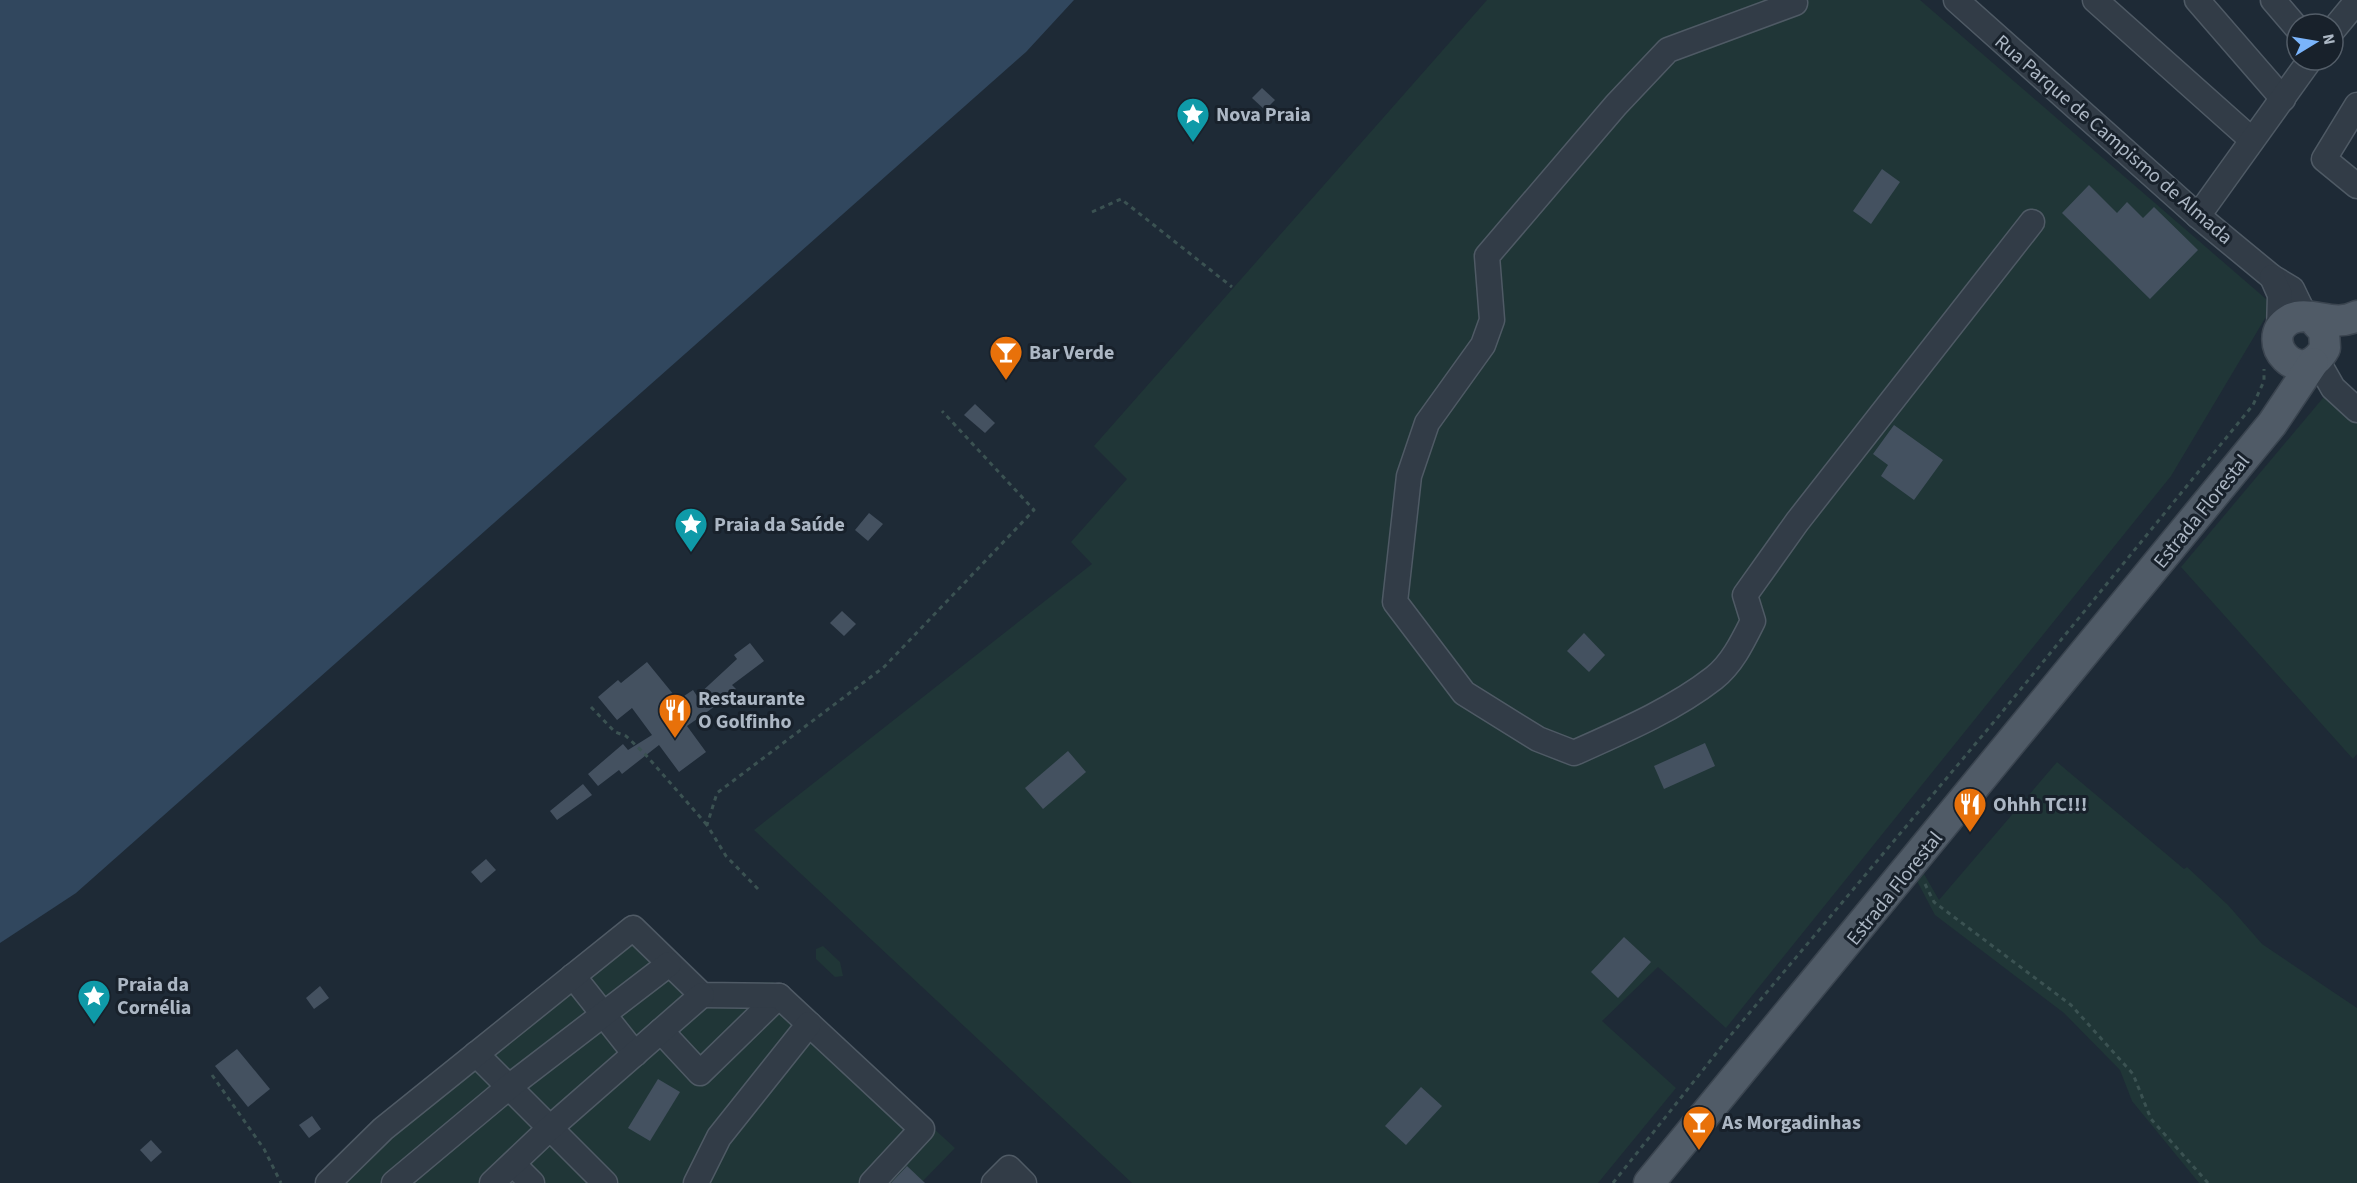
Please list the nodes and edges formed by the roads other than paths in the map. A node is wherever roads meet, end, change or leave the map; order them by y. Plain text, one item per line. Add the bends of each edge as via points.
1 (1956, 0) edge
2 (2095, 0) edge
3 (2197, 0) edge
4 (2273, 0) edge
5 (1795, 3) dead end
6 (2285, 14) edge
7 (2302, 72) edge
8 (2283, 99) junction
9 (2357, 105) edge
10 (2252, 140) junction
11 (2357, 186) edge
12 (2198, 216) junction
13 (2032, 222) dead end
14 (2272, 277) junction
15 (2308, 317) junction
16 (2357, 318) edge
17 (2274, 347) junction
18 (2317, 359) junction
19 (2357, 410) edge
20 (2272, 423) junction
21 (669, 964) junction
22 (573, 976) junction
23 (702, 995) junction
24 (779, 996) junction
25 (603, 1015) junction
26 (809, 1024) junction
27 (661, 1031) junction
28 (476, 1054) junction
29 (634, 1054) junction
30 (510, 1086) junction
31 (550, 1128) junction
32 (513, 1164) junction
33 (328, 1183) edge
34 (394, 1183) edge
35 (492, 1183) edge
36 (532, 1183) edge
37 (605, 1183) edge
38 (696, 1183) edge
39 (872, 1183) edge
40 (1649, 1183) edge

1 - 12 street, Rua Parque de Campismo de Almada
2 - 10 street
3 - 8 street
4 - 6 street
5 - 13 street via 1668,50 1487,256 1492,320 1483,345 1427,423 1409,476 1395,603 1464,693 1538,739 1574,753 1628,729 1715,678 1739,648 1753,621 1745,595 1797,522
7 - 8 street
8 - 10 street
9 - 11 street via 2324,159
10 - 12 street
12 - 14 street, Rua Parque de Campismo de Almada
14 - 15 street, Rua Parque de Campismo de Almada via 2292,288
14 - 17 street via 2280,295
15 - 16 main road via 2339,322
15 - 17 main road via 2289,319
15 - 18 main road via 2324,331 2325,348
16 - 18 main road, Estrada Florestal
17 - 18 main road via 2289,362 2305,365
17 - 20 main road, Estrada Florestal via 2280,374
18 - 19 street via 2333,388
18 - 20 main road, Estrada Florestal
20 - 40 main road, Estrada Florestal
21 - 22 street via 633,928
21 - 23 street
21 - 25 street
22 - 25 street
22 - 28 street
23 - 24 street
23 - 27 street
24 - 26 street
24 - 27 street via 699,1072
25 - 29 street
25 - 30 street
26 - 38 street via 719,1137
26 - 39 street via 922,1130
27 - 29 street
28 - 30 street
28 - 33 street via 383,1129
29 - 31 street
30 - 31 street
30 - 34 street
31 - 32 street
31 - 37 street
32 - 35 street
32 - 36 street

